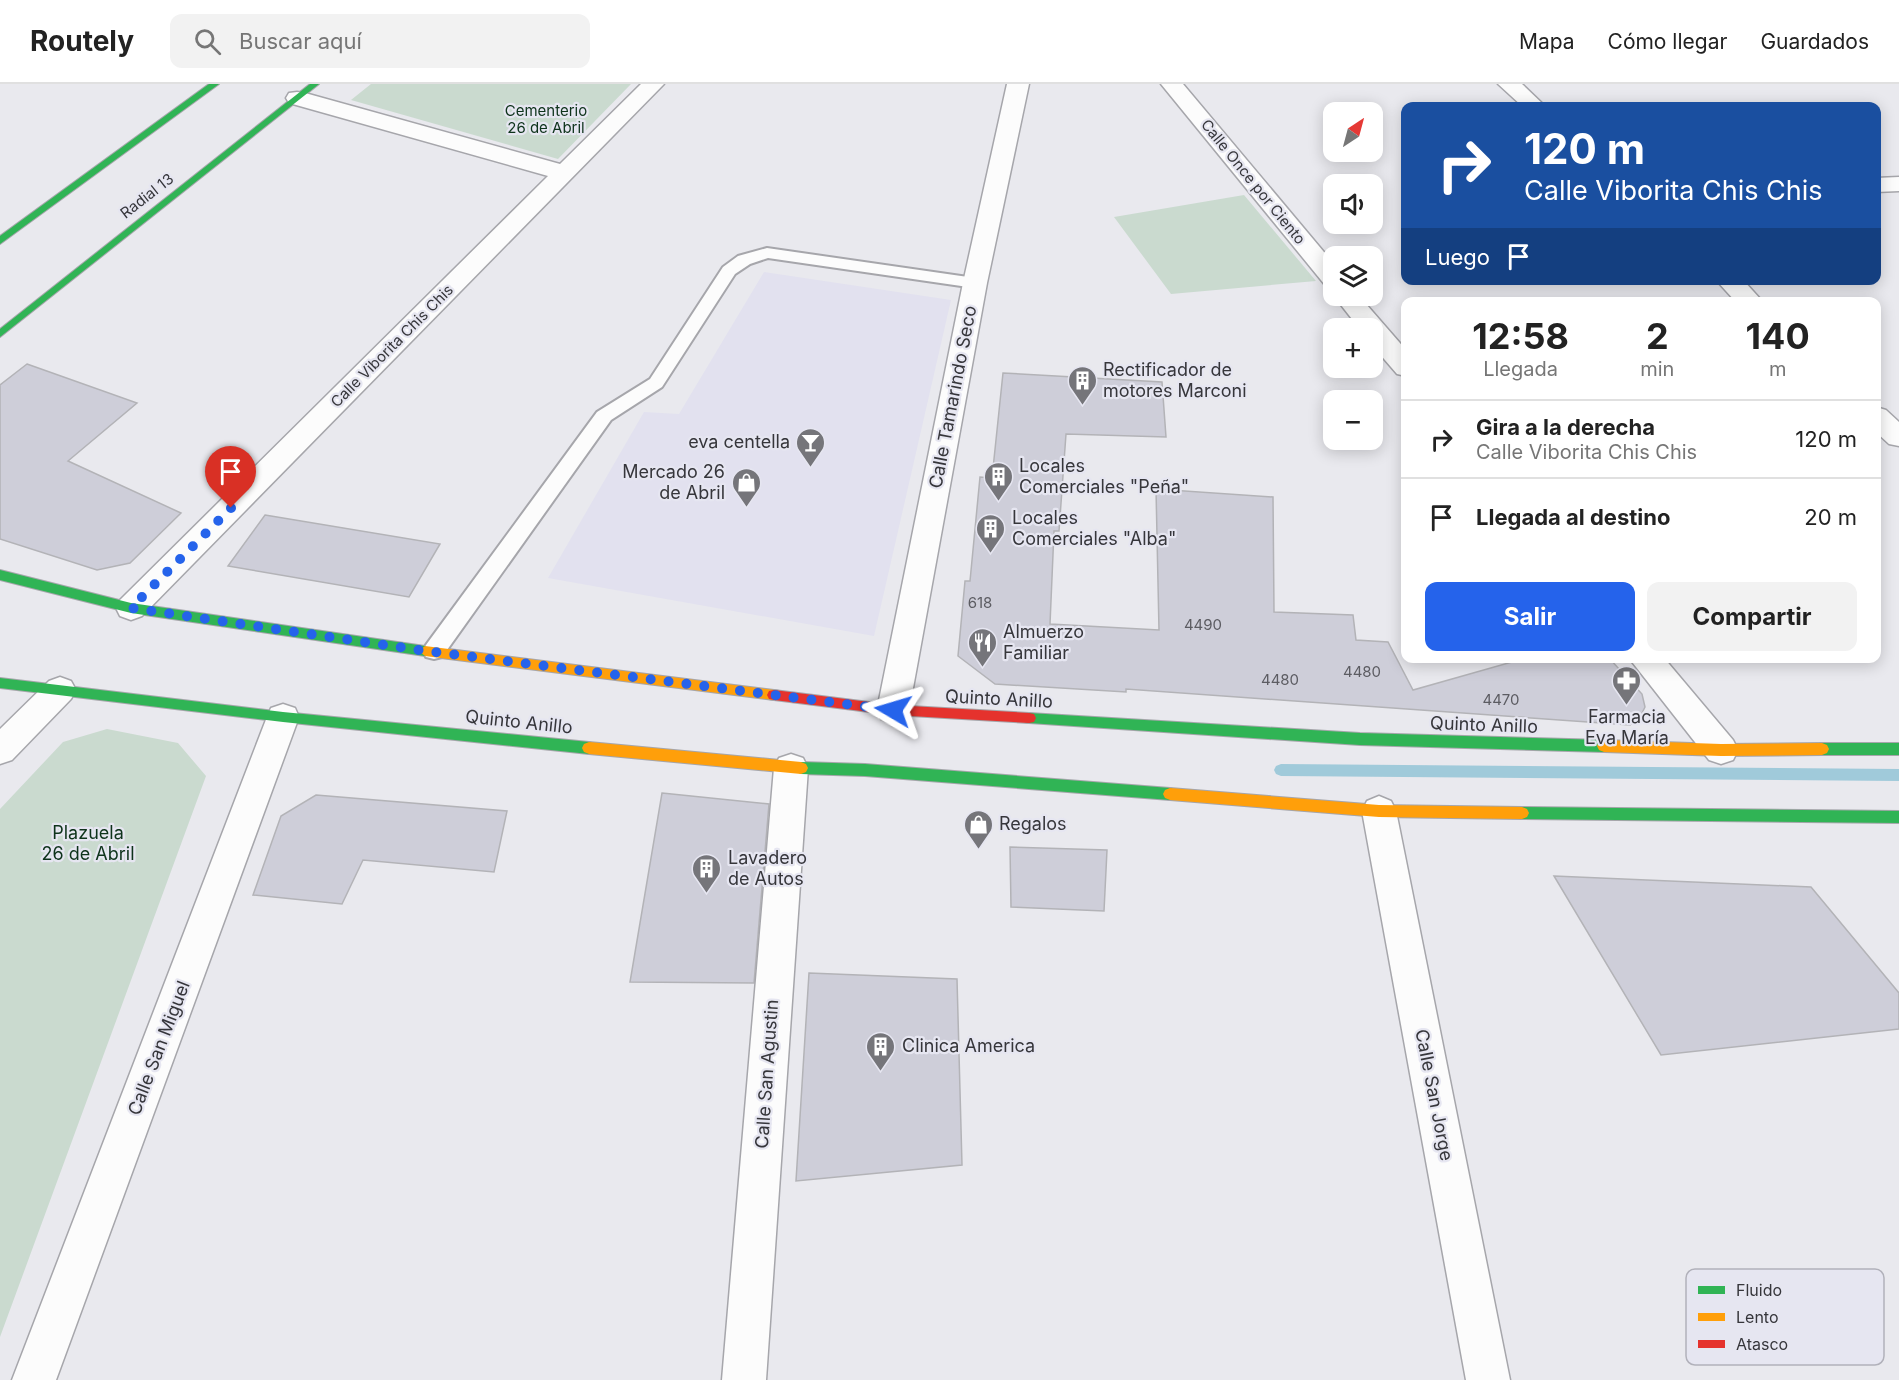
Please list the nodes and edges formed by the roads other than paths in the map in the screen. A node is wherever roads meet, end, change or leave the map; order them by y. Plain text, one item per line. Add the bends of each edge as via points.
1 (215, 84) edge
2 (315, 84) edge
3 (653, 84) edge
4 (1018, 84) edge
5 (1172, 84) edge
6 (1509, 84) edge
7 (297, 98) junction
8 (1529, 102) edge
9 (565, 174) junction
10 (1899, 184) edge
11 (1881, 185) edge
12 (0, 241) edge
13 (1323, 267) edge
14 (975, 283) junction
15 (1733, 285) edge
16 (1746, 297) edge
17 (1354, 306) edge
18 (0, 334) edge
19 (1401, 362) edge
20 (0, 575) edge
21 (131, 608) junction
22 (434, 651) junction
23 (1649, 663) edge
24 (0, 683) edge
25 (60, 690) junction
26 (893, 710) junction
27 (283, 717) junction
28 (1899, 749) edge
29 (0, 750) edge
30 (1721, 750) junction
31 (791, 768) junction
32 (1379, 811) junction
33 (1899, 817) edge
34 (34, 1380) edge
35 (744, 1380) edge
36 (1488, 1380) edge

1 - 12 main road
2 - 7 main road, Radial 13
3 - 9 street, Calle Viborita Chis Chis
4 - 14 street, Calle Tamarindo Seco
5 - 13 street, Calle Once por Ciento
6 - 8 street
7 - 9 street
7 - 18 main road, Radial 13
9 - 21 street, Calle Viborita Chis Chis
10 - 11 street
14 - 22 lane via 767,253 744,260 729,271 656,383 604,416
14 - 26 street, Calle Tamarindo Seco
15 - 16 street
17 - 19 street
20 - 21 main road, Quinto Anillo
21 - 22 main road, Quinto Anillo
22 - 26 main road, Quinto Anillo
23 - 30 street
24 - 25 main road, Quinto Anillo
25 - 27 main road, Quinto Anillo
25 - 29 street
26 - 30 main road, Quinto Anillo via 1360,739
27 - 31 main road, Quinto Anillo
27 - 34 street, Calle San Miguel
28 - 30 main road, Quinto Anillo
31 - 32 main road, Quinto Anillo via 865,770
31 - 35 street, Calle San Agustin
32 - 33 main road, Quinto Anillo
32 - 36 street, Calle San Jorge

